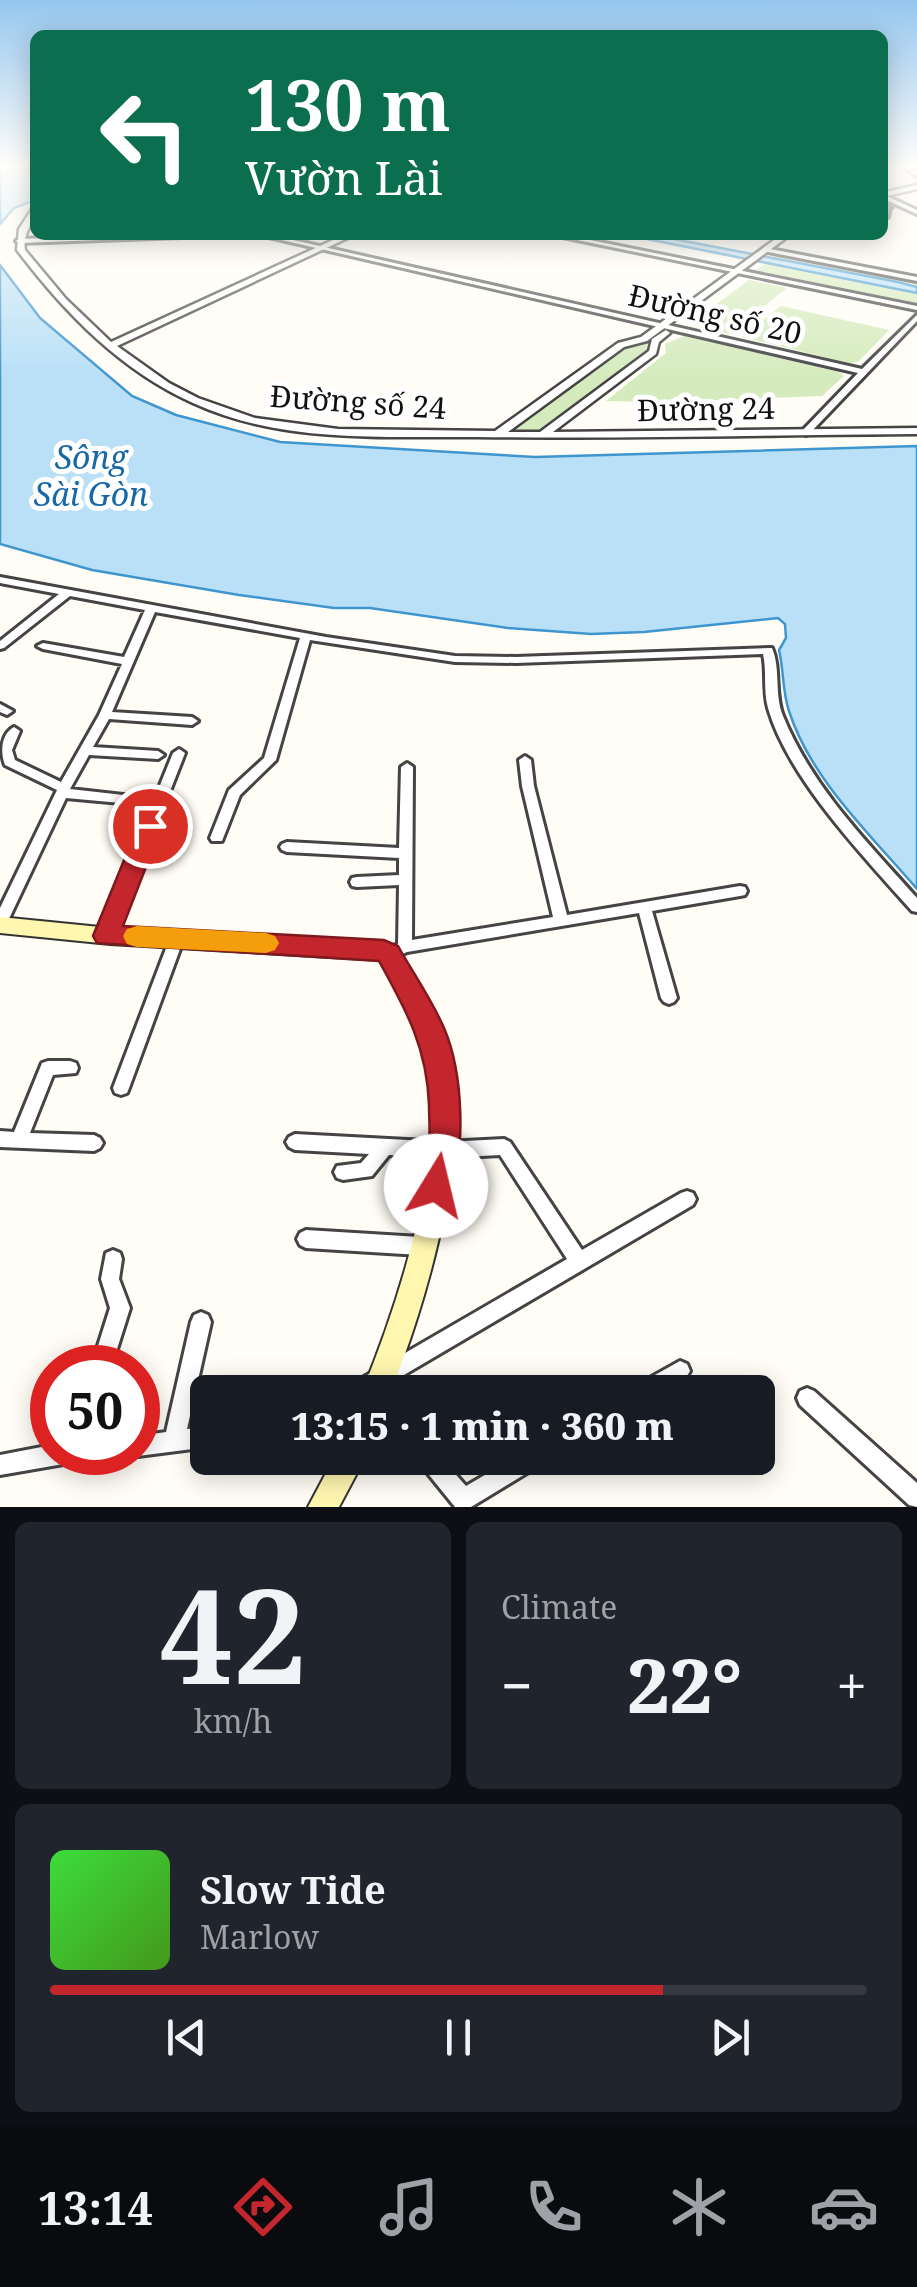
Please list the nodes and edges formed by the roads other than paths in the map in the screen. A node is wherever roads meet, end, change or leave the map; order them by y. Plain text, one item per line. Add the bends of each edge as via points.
1 (22, 237) edge
2 (46, 240) edge
3 (285, 240) edge
4 (338, 240) edge
5 (581, 240) edge
6 (781, 240) edge
7 (790, 240) edge
8 (19, 241) junction
9 (320, 248) junction
10 (763, 257) junction
11 (742, 272) junction
12 (917, 279) edge
13 (917, 308) edge
14 (917, 317) edge
15 (666, 327) junction
16 (108, 344) junction
17 (864, 372) junction
18 (917, 431) edge
19 (806, 432) junction
20 (497, 435) junction
21 (542, 436) junction
22 (0, 580) edge
23 (67, 592) junction
24 (151, 609) junction
25 (306, 636) junction
26 (0, 646) edge
27 (43, 646) dead end
28 (126, 662) junction
29 (105, 715) junction
30 (192, 721) dead end
31 (14, 731) dead end
32 (86, 751) junction
33 (179, 753) dead end
34 (158, 755) dead end
35 (525, 760) dead end
36 (407, 767) dead end
37 (63, 790) junction
38 (132, 800) dead end
39 (217, 838) dead end
40 (287, 847) dead end
41 (405, 853) junction
42 (405, 880) junction
43 (356, 882) dead end
44 (740, 892) dead end
45 (917, 907) edge
46 (645, 910) junction
47 (562, 920) junction
48 (0, 924) edge
49 (106, 936) junction
50 (177, 938) junction
51 (397, 950) junction
52 (669, 998) dead end
53 (70, 1068) dead end
54 (121, 1088) dead end
55 (9, 1139) edge
56 (94, 1142) dead end
57 (295, 1142) dead end
58 (385, 1147) junction
59 (444, 1150) junction
60 (343, 1172) dead end
61 (688, 1199) dead end
62 (306, 1239) dead end
63 (420, 1246) junction
64 (113, 1258) dead end
65 (578, 1260) junction
66 (200, 1322) dead end
67 (108, 1345) edge
68 (680, 1372) dead end
69 (382, 1375) edge
70 (397, 1375) edge
71 (675, 1375) edge
72 (807, 1398) dead end
73 (190, 1440) edge
74 (174, 1442) junction
75 (160, 1444) edge
76 (30, 1460) edge
77 (0, 1464) edge
78 (340, 1475) edge
79 (442, 1475) edge
80 (503, 1475) edge
81 (917, 1497) edge
82 (322, 1507) edge

1 - 8 street
2 - 8 street
3 - 9 street, Đường số 20
4 - 9 street
5 - 11 street
6 - 10 street
7 - 10 street
8 - 16 street, Đường số 24 via 40,276
9 - 15 street, Đường số 20
9 - 16 street
10 - 11 street
10 - 12 street
11 - 13 street
11 - 15 street
14 - 17 street
15 - 17 street, Đường số 20
15 - 20 street via 621,345
15 - 21 street via 653,352
16 - 20 street, Đường số 24 via 181,393 245,419 349,432
17 - 19 street
18 - 19 street, Đường 24
19 - 21 street, Đường 24
20 - 21 street, Đường 24
22 - 23 street
23 - 24 street
23 - 26 street
24 - 25 street
24 - 28 street
25 - 39 street via 270,760 234,793
25 - 45 street via 486,660 768,650 769,692 782,731 850,830
27 - 28 street
28 - 29 street
29 - 30 street
29 - 32 street
31 - 37 street via 9,762
32 - 34 street
32 - 37 street
33 - 49 street
35 - 47 street
36 - 41 street
37 - 38 street
37 - 48 street
40 - 41 street
41 - 42 street
42 - 43 street
42 - 51 street
44 - 46 street
46 - 47 street
46 - 52 street
47 - 51 street
48 - 49 main road
49 - 50 main road
50 - 51 main road
50 - 54 street
51 - 59 main road via 431,1030 444,1100
53 - 55 street via 48,1068
55 - 56 street
57 - 58 street
58 - 59 street
58 - 60 street via 366,1170
59 - 63 main road
59 - 65 street via 504,1146
61 - 65 street
62 - 63 street
63 - 69 main road
64 - 67 street via 110,1279 120,1308
65 - 70 street
66 - 74 street
68 - 71 street
72 - 81 street
73 - 74 street
74 - 75 street
76 - 77 street
78 - 82 main road
79 - 80 street via 462,1498

